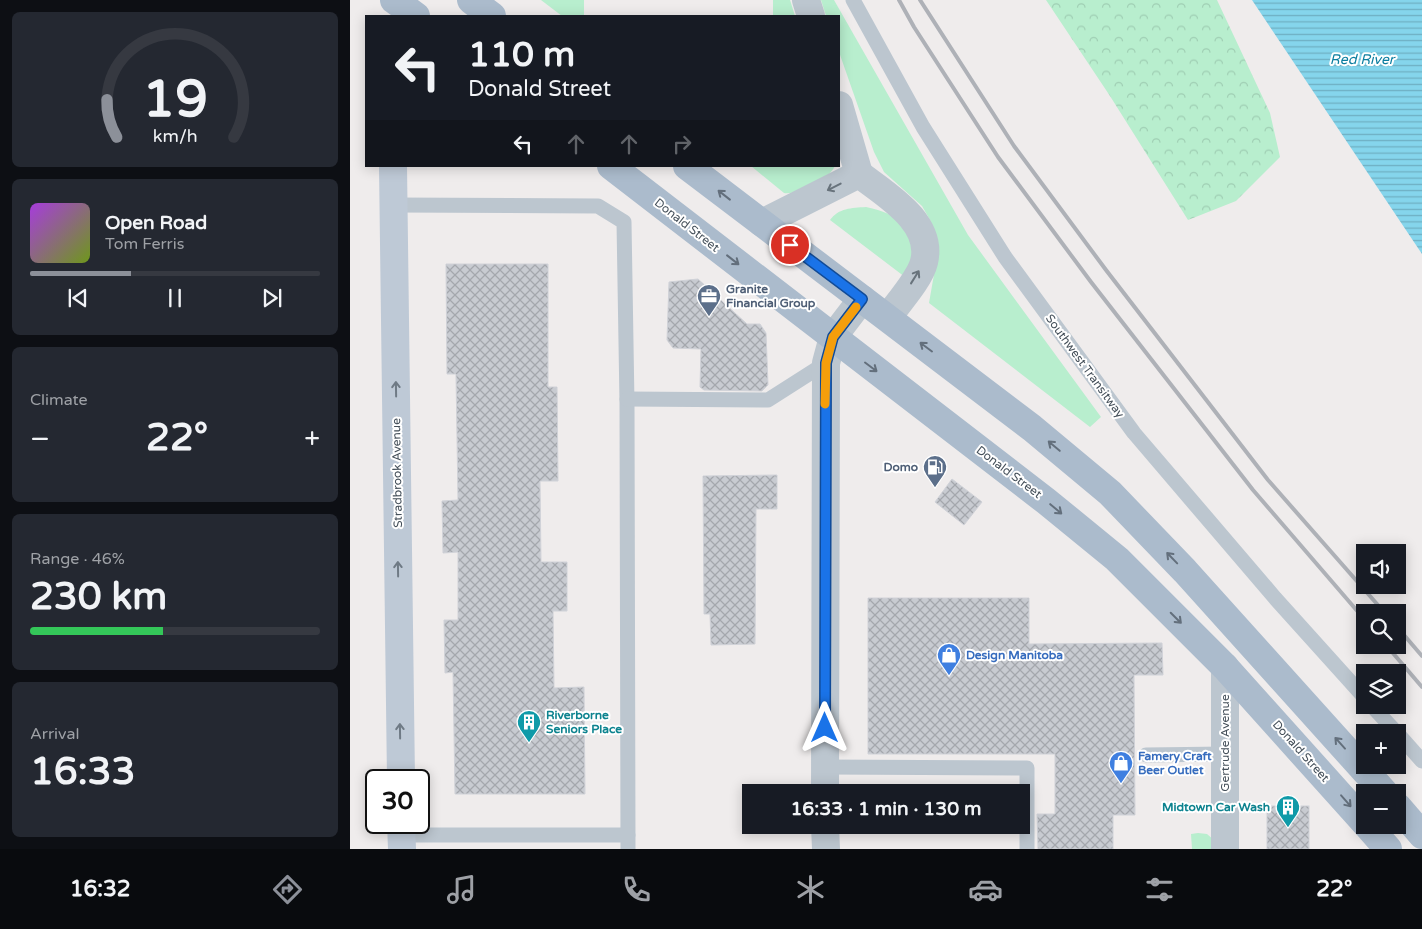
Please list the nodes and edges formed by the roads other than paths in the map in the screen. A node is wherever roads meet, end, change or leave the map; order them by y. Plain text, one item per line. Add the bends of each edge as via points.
1 (387, 0) edge
2 (394, 0) edge
3 (471, 0) edge
4 (806, 0) edge
5 (853, 0) edge
6 (388, 15) edge
7 (415, 15) edge
8 (491, 15) edge
9 (811, 15) edge
10 (840, 108) edge
11 (393, 167) edge
12 (612, 167) edge
13 (688, 167) edge
14 (859, 174) junction
15 (394, 205) junction
16 (762, 223) junction
17 (862, 299) junction
18 (888, 317) junction
19 (833, 337) junction
20 (826, 363) junction
21 (627, 399) junction
22 (1226, 667) junction
23 (1356, 688) edge
24 (1379, 714) edge
25 (1389, 724) edge
26 (1406, 743) edge
27 (1225, 754) junction
28 (1146, 755) dead end
29 (1422, 761) edge
30 (401, 769) edge
31 (825, 780) edge
32 (1377, 784) edge
33 (1356, 813) edge
34 (1406, 816) edge
35 (825, 834) edge
36 (1375, 834) edge
37 (1422, 834) edge
38 (401, 836) edge
39 (628, 842) edge
40 (826, 849) edge
41 (1027, 849) edge
42 (1225, 849) edge
43 (1388, 849) edge

1 - 6 street
2 - 7 main road
3 - 8 main road
4 - 9 street
5 - 23 lane, Southwest Transitway via 923,127 1005,257 1134,433
10 - 14 street
11 - 15 street, Stradbrook Avenue
12 -> 19 main road, Donald Street
16 -> 13 main road
14 -> 16 street
18 -> 14 street via 924,264 926,244 920,230 899,204
15 - 21 lane via 598,206 624,222
30 -> 15 street, Stradbrook Avenue
16 - 17 main road
17 - 18 main road
17 - 19 street
32 -> 18 main road via 1185,571 1110,493
19 - 20 street
19 -> 22 main road, Donald Street via 1117,559
20 - 21 lane via 768,400
20 - 31 street
21 - 39 lane
22 - 27 street, Gertrude Avenue
22 -> 33 main road, Donald Street
24 - 25 lane
26 - 29 lane
27 - 28 lane
27 - 42 street, Gertrude Avenue
31 - 41 lane via 1027,768
34 - 37 main road
35 - 40 street
36 - 43 main road, Donald Street
38 - 39 lane

